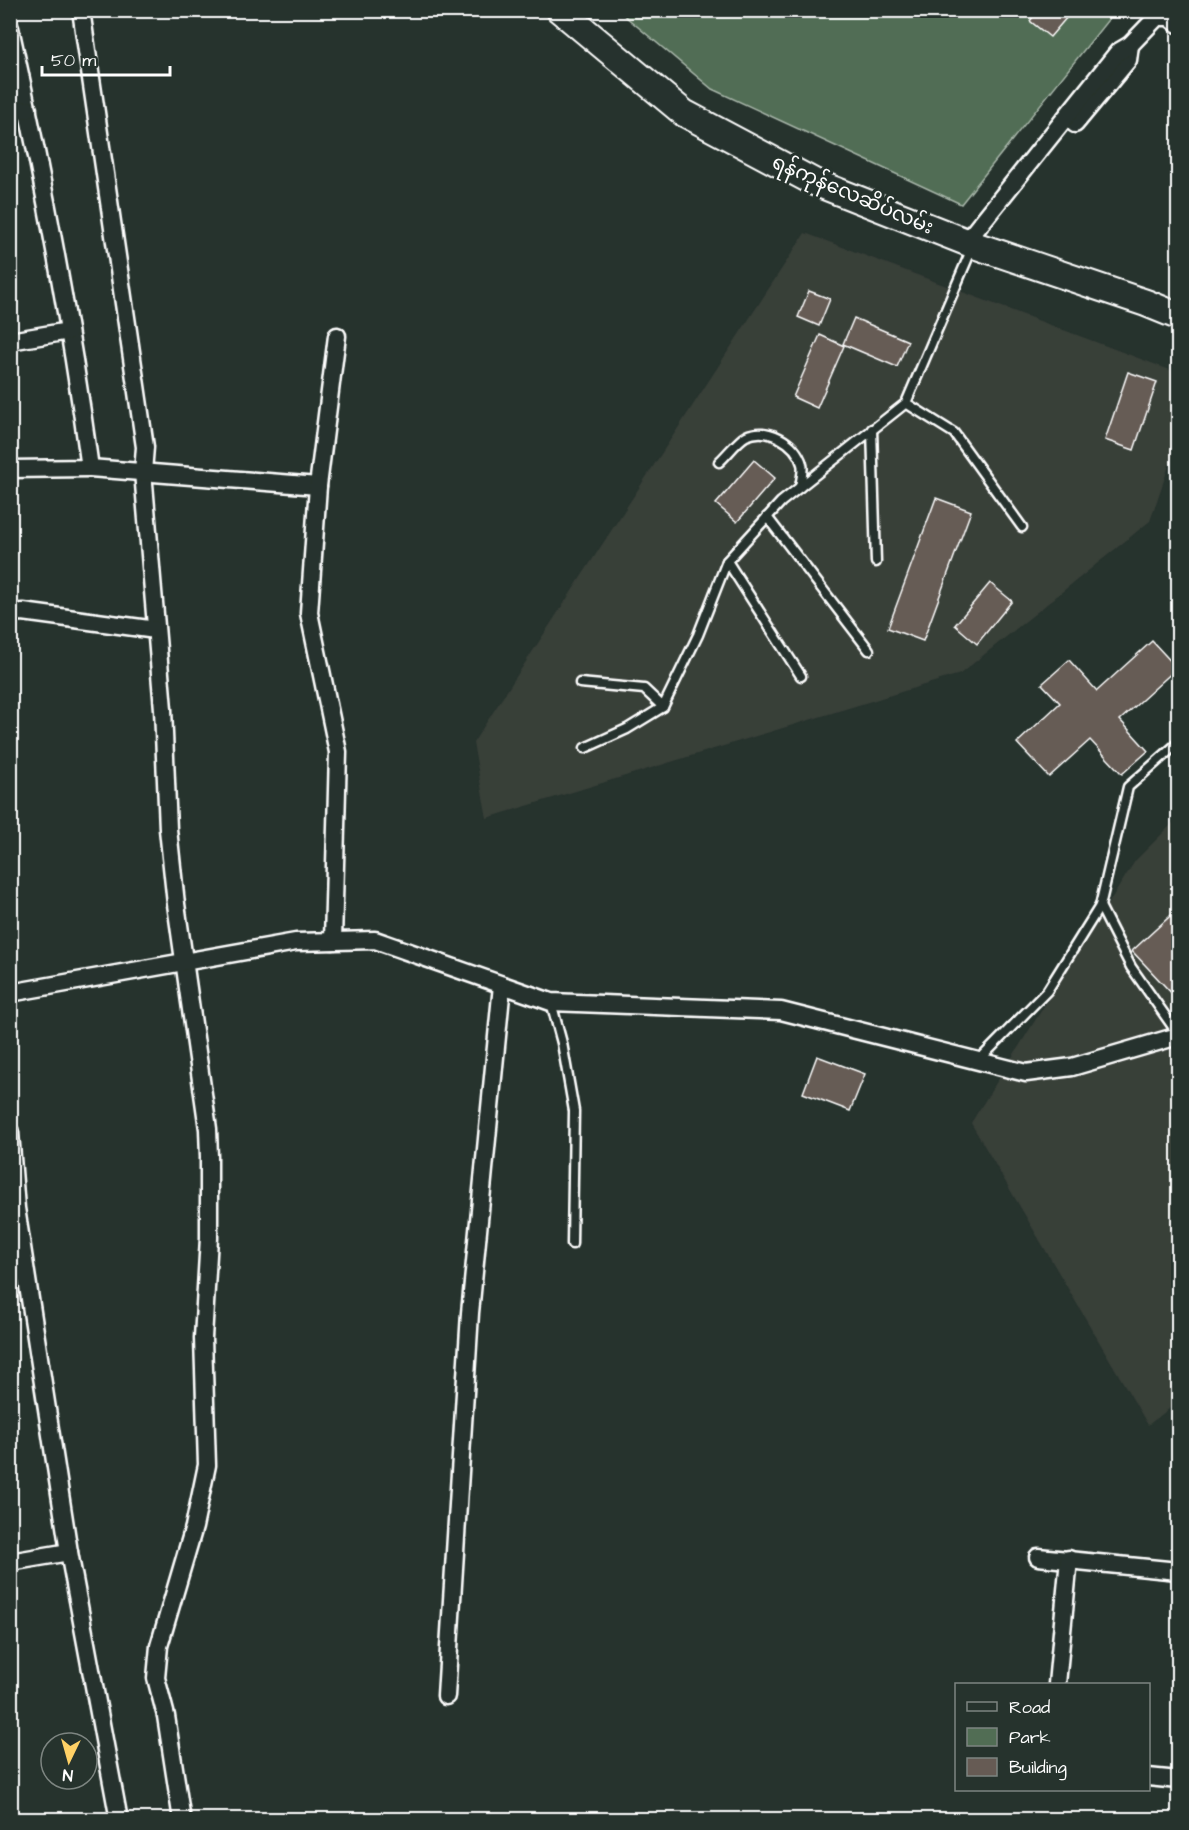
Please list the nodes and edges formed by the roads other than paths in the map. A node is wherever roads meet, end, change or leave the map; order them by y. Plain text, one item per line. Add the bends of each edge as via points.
1 (81, 10) edge
2 (560, 10) edge
3 (1179, 24) edge
4 (10, 28) edge
5 (28, 109) junction
6 (10, 112) edge
7 (970, 243) junction
8 (1179, 316) edge
9 (69, 331) junction
10 (337, 336) dead end
11 (10, 341) edge
12 (906, 403) junction
13 (872, 429) junction
14 (719, 462) dead end
15 (90, 468) junction
16 (10, 469) edge
17 (142, 472) junction
18 (318, 486) junction
19 (800, 487) junction
20 (767, 517) junction
21 (1022, 527) dead end
22 (728, 561) junction
23 (876, 562) dead end
24 (10, 614) edge
25 (156, 630) junction
26 (869, 650) dead end
27 (801, 676) dead end
28 (580, 683) dead end
29 (663, 707) junction
30 (1179, 743) edge
31 (585, 748) dead end
32 (1100, 906) junction
33 (333, 941) junction
34 (185, 961) junction
35 (502, 985) junction
36 (10, 993) edge
37 (551, 1002) junction
38 (1179, 1035) edge
39 (979, 1060) junction
40 (10, 1132) edge
41 (572, 1244) dead end
42 (69, 1552) junction
43 (1038, 1557) dead end
44 (1069, 1559) junction
45 (10, 1562) edge
46 (1179, 1571) edge
47 (1057, 1683) edge
48 (446, 1696) dead end
49 (1150, 1777) edge
50 (1179, 1780) edge
51 (119, 1820) edge
52 (182, 1820) edge

1 - 17 street via 145,447
2 - 7 main road, ရန်ကုန်လေဆိပ်လမ်း via 684,113 814,182
3 - 7 street via 1169,17 1157,17 1118,52
4 - 5 street
5 - 6 street
5 - 9 street
7 - 8 main road, ရန်ကုန်လေဆိပ်လမ်း
7 - 12 lane
9 - 11 street
9 - 15 street
10 - 18 street
12 - 13 lane
12 - 21 lane via 954,433
13 - 19 lane
13 - 23 lane
14 - 19 lane via 746,436 777,435 794,449 803,465
15 - 16 street
15 - 17 street
17 - 18 street
17 - 25 street
18 - 33 street via 309,613 338,752
19 - 20 lane
20 - 22 lane
20 - 26 lane
22 - 27 lane
22 - 29 lane
24 - 25 street via 23,612
25 - 34 street via 168,829
28 - 29 lane via 644,689
29 - 31 lane
30 - 32 lane via 1128,787
32 - 38 lane via 1131,967
32 - 39 lane via 1047,991
33 - 34 street via 296,942
33 - 35 street via 375,940
34 - 36 street
34 - 52 street via 208,1129 209,1238 203,1338 207,1465 194,1527 159,1646 156,1678
35 - 37 street
35 - 48 street via 470,1313
37 - 39 street via 781,1011
37 - 41 lane via 574,1111
38 - 39 street via 1072,1067 1026,1073
40 - 42 street via 16,1208
42 - 45 street
42 - 51 street
43 - 44 street
44 - 46 street
44 - 47 street
49 - 50 street

